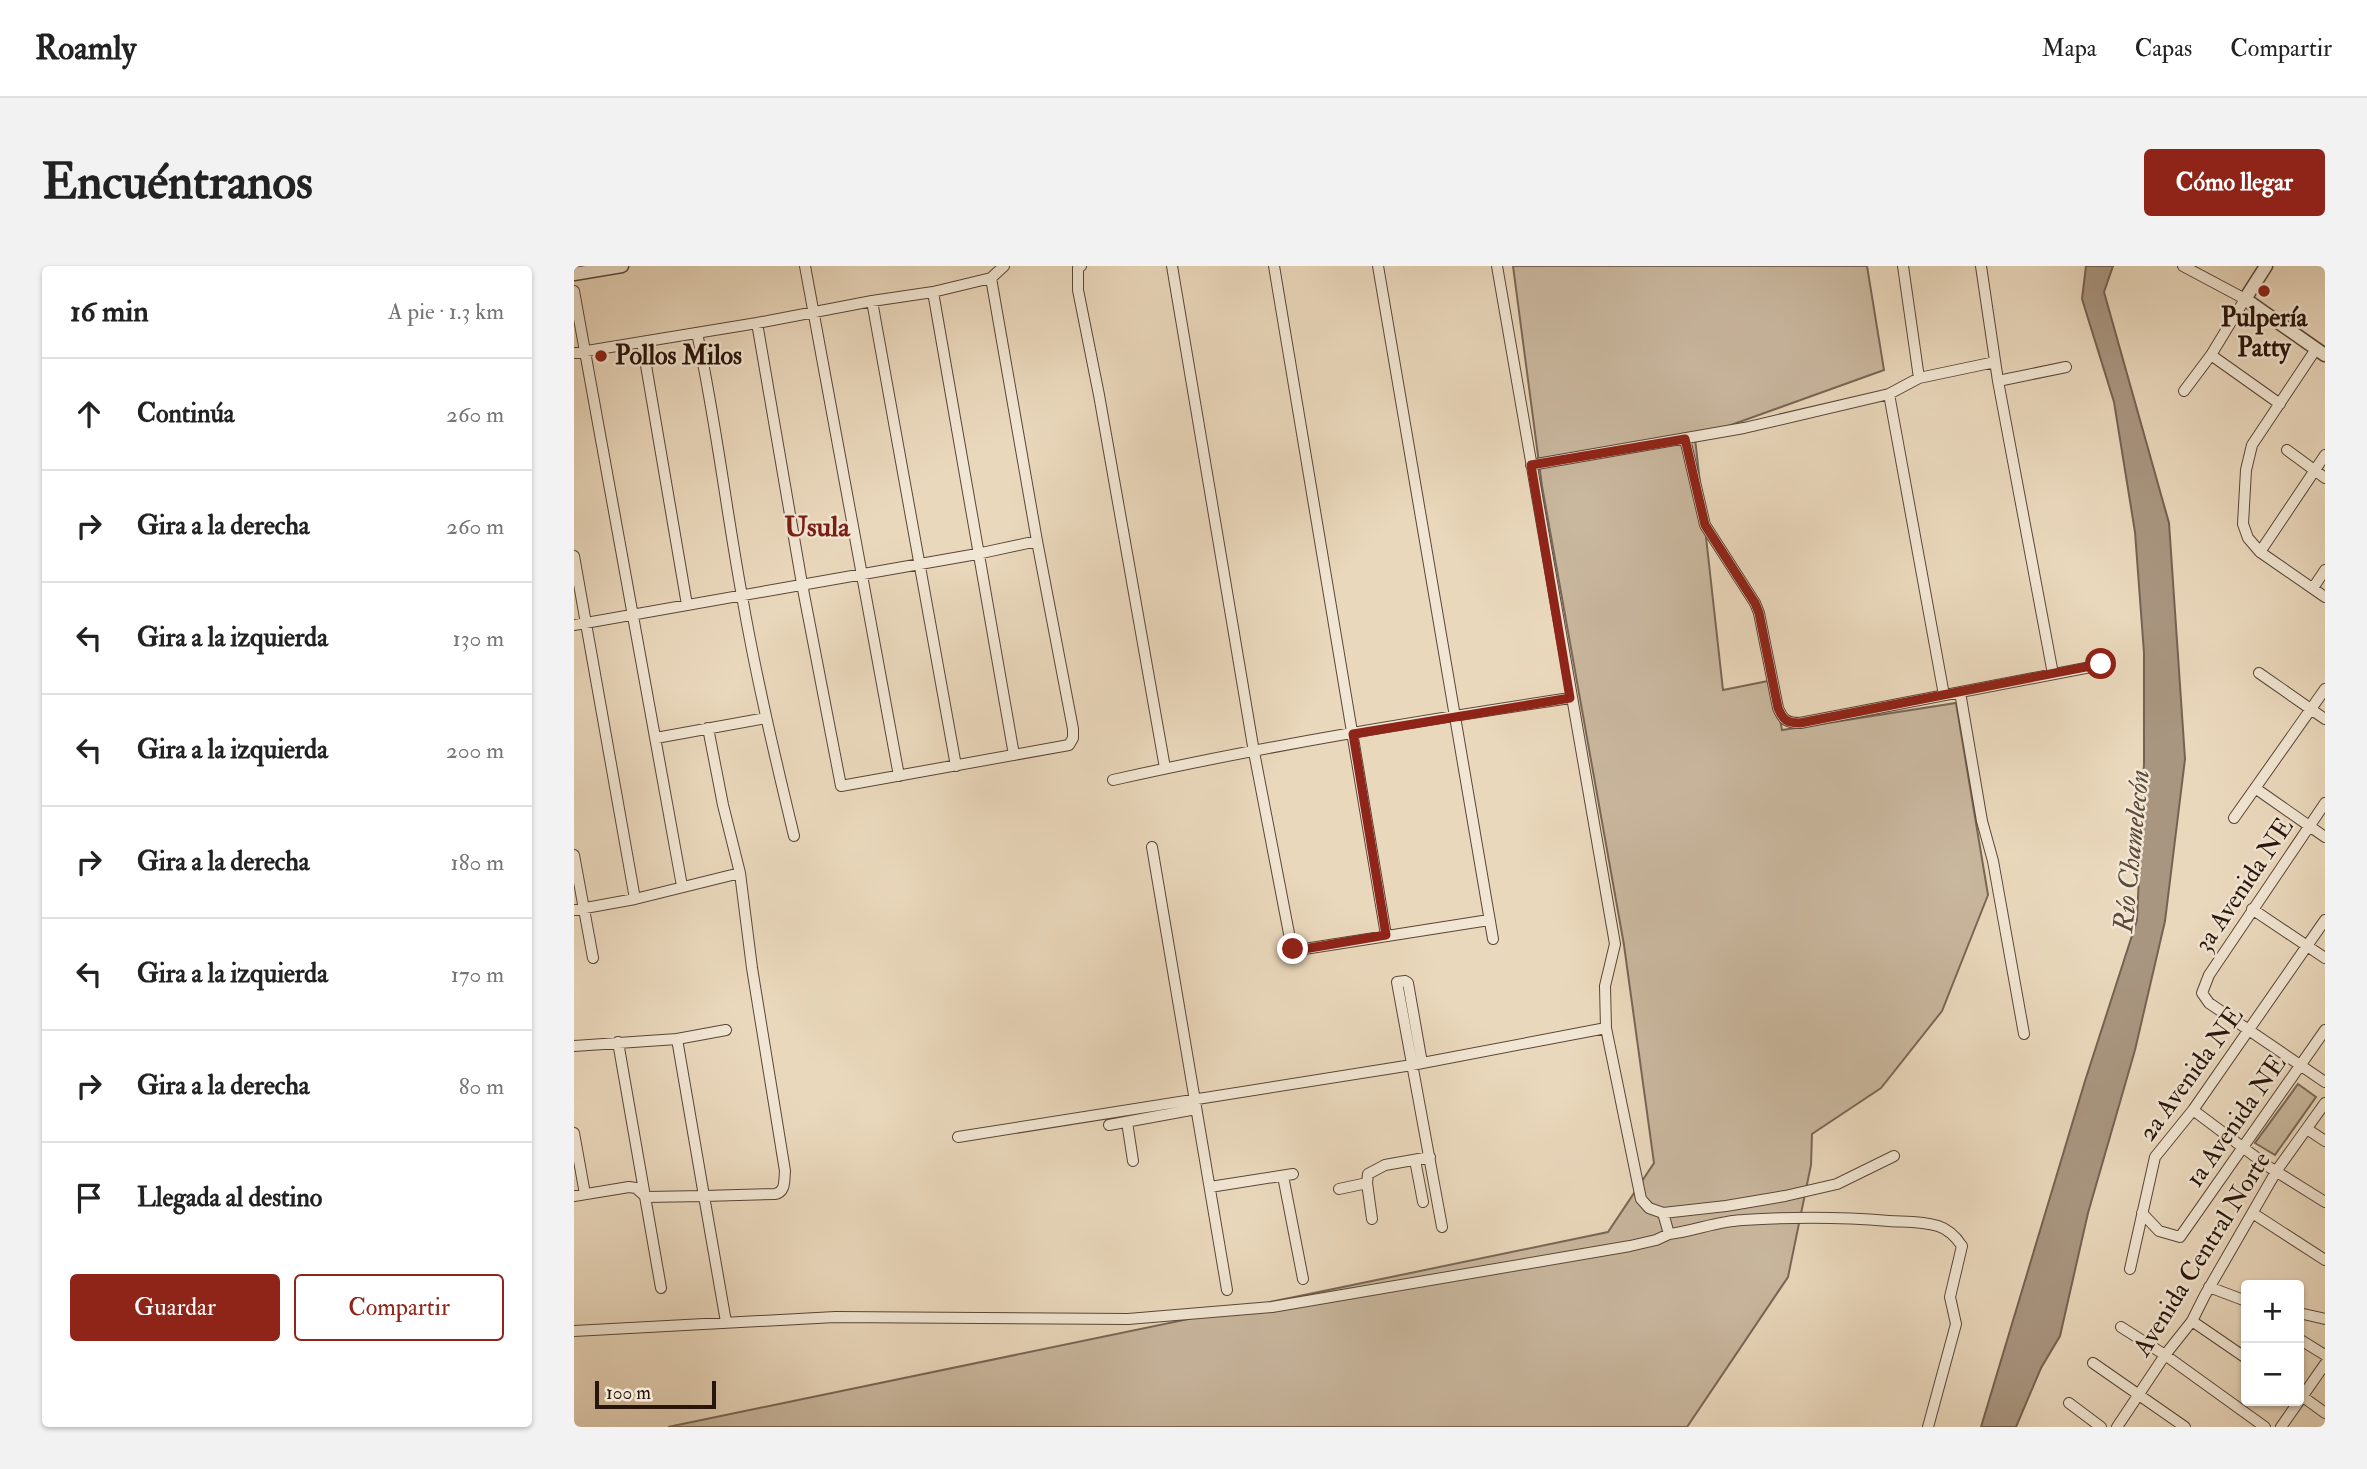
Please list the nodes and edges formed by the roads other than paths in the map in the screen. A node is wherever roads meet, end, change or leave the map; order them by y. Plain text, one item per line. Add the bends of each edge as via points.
1 (621, 266) edge
2 (805, 266) edge
3 (1004, 266) edge
4 (1081, 266) edge
5 (1172, 266) edge
6 (1274, 266) edge
7 (1378, 266) edge
8 (1497, 266) edge
9 (1903, 266) edge
10 (1981, 266) edge
11 (2266, 266) edge
12 (2183, 267) edge
13 (574, 274) edge
14 (991, 278) junction
15 (574, 291) edge
16 (933, 292) junction
17 (2245, 299) junction
18 (872, 301) junction
19 (815, 311) junction
20 (757, 323) junction
21 (697, 333) junction
22 (642, 342) junction
23 (579, 352) edge
24 (2321, 352) edge
25 (2211, 355) junction
26 (1995, 362) junction
27 (2066, 367) dead end
28 (1919, 378) junction
29 (1998, 382) junction
30 (2184, 391) dead end
31 (1889, 394) junction
32 (2280, 404) junction
33 (1685, 439) junction
34 (2287, 450) dead end
35 (2325, 455) edge
36 (1531, 465) junction
37 (2314, 470) junction
38 (2325, 478) edge
39 (1037, 541) junction
40 (2260, 552) junction
41 (978, 554) junction
42 (574, 556) edge
43 (919, 564) junction
44 (2325, 570) edge
45 (861, 574) junction
46 (802, 584) junction
47 (2312, 588) junction
48 (742, 596) junction
49 (2325, 597) edge
50 (578, 602) edge
51 (687, 606) junction
52 (633, 615) junction
53 (585, 623) junction
54 (574, 625) edge
55 (2101, 664) dead end
56 (2259, 673) dead end
57 (2053, 674) junction
58 (2325, 689) edge
59 (1960, 692) junction
60 (1944, 695) junction
61 (1570, 698) junction
62 (2311, 709) junction
63 (1455, 715) junction
64 (765, 718) junction
65 (2325, 719) edge
66 (708, 728) junction
67 (1353, 734) junction
68 (656, 738) junction
69 (1254, 752) junction
70 (1014, 755) junction
71 (956, 766) junction
72 (1165, 768) junction
73 (899, 776) junction
74 (1113, 780) dead end
75 (2255, 788) junction
76 (2325, 803) edge
77 (2234, 818) dead end
78 (2309, 826) junction
79 (794, 836) dead end
80 (2325, 837) edge
81 (1152, 847) dead end
82 (574, 855) edge
83 (740, 873) junction
84 (682, 886) junction
85 (635, 899) junction
86 (579, 909) edge
87 (2252, 909) junction
88 (1489, 920) junction
89 (2325, 920) edge
90 (1386, 935) junction
91 (1493, 939) dead end
92 (2307, 946) junction
93 (593, 958) dead end
94 (2325, 958) edge
95 (1606, 1028) junction
96 (726, 1030) dead end
97 (2249, 1030) junction
98 (2325, 1030) edge
99 (2024, 1034) dead end
100 (677, 1039) junction
101 (618, 1042) junction
102 (574, 1046) edge
103 (1417, 1064) junction
104 (2301, 1065) junction
105 (2325, 1082) edge
106 (2325, 1103) edge
107 (1196, 1105) junction
108 (2193, 1110) junction
109 (1127, 1122) junction
110 (1109, 1125) dead end
111 (2307, 1129) junction
112 (574, 1133) edge
113 (958, 1137) dead end
114 (2325, 1141) edge
115 (2241, 1148) junction
116 (1894, 1156) dead end
117 (1430, 1157) junction
118 (1415, 1160) junction
119 (1133, 1161) dead end
120 (2277, 1170) junction
121 (1367, 1183) junction
122 (1210, 1187) junction
123 (1339, 1189) dead end
124 (579, 1195) edge
125 (704, 1196) junction
126 (646, 1197) junction
127 (1423, 1202) dead end
128 (2325, 1202) edge
129 (1663, 1213) junction
130 (2142, 1213) junction
131 (2254, 1213) junction
132 (1371, 1219) dead end
133 (1442, 1227) dead end
134 (1669, 1234) junction
135 (2325, 1260) edge
136 (2130, 1269) dead end
137 (1303, 1279) dead end
138 (2209, 1287) junction
139 (661, 1288) dead end
140 (1227, 1290) dead end
141 (2241, 1299) edge
142 (2304, 1314) edge
143 (2325, 1319) edge
144 (2192, 1321) junction
145 (726, 1322) junction
146 (2121, 1327) dead end
147 (574, 1331) edge
148 (2304, 1342) edge
149 (2165, 1355) junction
150 (2241, 1355) edge
151 (2325, 1355) edge
152 (2093, 1363) dead end
153 (2325, 1364) edge
154 (2304, 1391) edge
155 (2139, 1395) junction
156 (2304, 1399) edge
157 (2068, 1403) dead end
158 (2294, 1406) edge
159 (2325, 1413) edge
160 (1928, 1427) edge
161 (2101, 1427) edge
162 (2117, 1427) edge
163 (2185, 1427) edge
164 (2265, 1427) edge
165 (2281, 1427) edge

1 - 13 street
2 - 19 street
3 - 14 street
4 - 72 street via 1078,290
5 - 69 street
6 - 67 street
7 - 63 street
8 - 36 street
9 - 28 street
10 - 26 street
11 - 17 street
12 - 17 street
14 - 16 street
14 - 39 street
15 - 23 street
16 - 18 street
16 - 41 street
17 - 24 street
17 - 25 street
18 - 19 street
18 - 43 street
19 - 20 street
19 - 45 street
20 - 21 street
20 - 46 street
21 - 22 street
21 - 48 street
22 - 23 street
22 - 51 street
23 - 52 street
24 - 32 street
25 - 30 street
25 - 32 street
26 - 28 street
26 - 29 street
27 - 29 street
28 - 31 street
29 - 57 street
31 - 33 street
31 - 60 street
32 - 40 street via 2252,445 2246,470 2243,523
33 - 36 street
33 - 60 street via 1705,525 1755,603 1781,716 1788,723
34 - 37 street
35 - 37 street
36 - 61 street
37 - 38 street
37 - 40 street
39 - 41 street
39 - 70 street via 1073,738 1069,745
40 - 47 street
41 - 43 street
41 - 70 street
42 - 50 street
43 - 45 street
43 - 71 street
44 - 47 street
45 - 46 street
45 - 73 street
46 - 48 street
46 - 73 street via 841,786
47 - 49 street
48 - 51 street
48 - 64 street
50 - 53 street
51 - 52 street
52 - 53 street
52 - 68 street
53 - 54 street
53 - 85 street
55 - 57 street
56 - 62 street
57 - 59 street
58 - 62 street
59 - 60 street
59 - 99 street
61 - 63 street
61 - 95 street via 1615,944 1605,986
62 - 65 street
62 - 75 street
63 - 67 street
63 - 88 street
64 - 66 street
64 - 79 street
66 - 68 street
66 - 83 street
67 - 69 street
67 - 90 street
68 - 84 street
69 - 72 street
69 - 90 street via 1293,949
70 - 71 street
71 - 73 street
72 - 74 street
75 - 77 street
75 - 78 street
76 - 78 street, 3a Avenida NE
78 - 80 street
78 - 87 street, 3a Avenida NE
81 - 107 street
82 - 86 street
83 - 84 street
83 - 125 street via 784,1187 775,1194
84 - 85 street
85 - 86 street
86 - 93 street
87 - 92 street
87 - 97 street, 3a Avenida NE via 2202,993 2209,1003
88 - 90 street
88 - 91 street
89 - 92 street, 2a Avenida NE
92 - 94 street
92 - 97 street, 2a Avenida NE
95 - 103 street
95 - 129 street via 1641,1199
96 - 100 street
97 - 104 street
97 - 108 street, 2a Avenida NE
98 - 104 street, 1a Avenida NE
100 - 101 street
100 - 125 street
101 - 102 street
101 - 126 street
103 - 103 street via 1408,983 1399,982 1397,983
103 - 107 street
103 - 117 street
104 - 105 street
104 - 115 street, 1a Avenida NE
106 - 111 street, Avenida Central Norte
107 - 109 street
107 - 113 street
107 - 122 street
108 - 115 street
108 - 130 street, 2a Avenida NE via 2155,1157
109 - 110 street
109 - 119 street
111 - 114 street
111 - 120 street, Avenida Central Norte
112 - 124 street
115 - 120 street
115 - 130 street, 1a Avenida NE via 2180,1237 2160,1230
116 - 129 street via 1837,1184 1738,1205
117 - 118 street
117 - 133 street
118 - 121 street via 1385,1165 1368,1174
118 - 127 street
120 - 128 street
120 - 131 street, Avenida Central Norte
121 - 123 street
121 - 132 street
122 - 137 street via 1288,1175
122 - 140 street
124 - 126 street via 636,1188
125 - 126 street
125 - 145 street
126 - 139 street
129 - 134 street
130 - 136 street, 2a Avenida NE
131 - 135 street
131 - 138 street, Avenida Central Norte
134 - 145 street via 1630,1247 1272,1307 1128,1319 835,1317
134 - 160 street via 1742,1220 1867,1219 1926,1223 1953,1234 1962,1247 1950,1297 1956,1324
138 - 141 street
138 - 144 street, Avenida Central Norte
142 - 143 street
144 - 149 street, Avenida Central Norte
144 - 150 street
145 - 147 street
146 - 149 street
148 - 151 street
149 - 155 street, Avenida Central Norte
149 - 164 street
152 - 155 street
153 - 154 street
155 - 162 street, Avenida Central Norte
155 - 163 street
156 - 159 street
157 - 161 street
158 - 165 street

